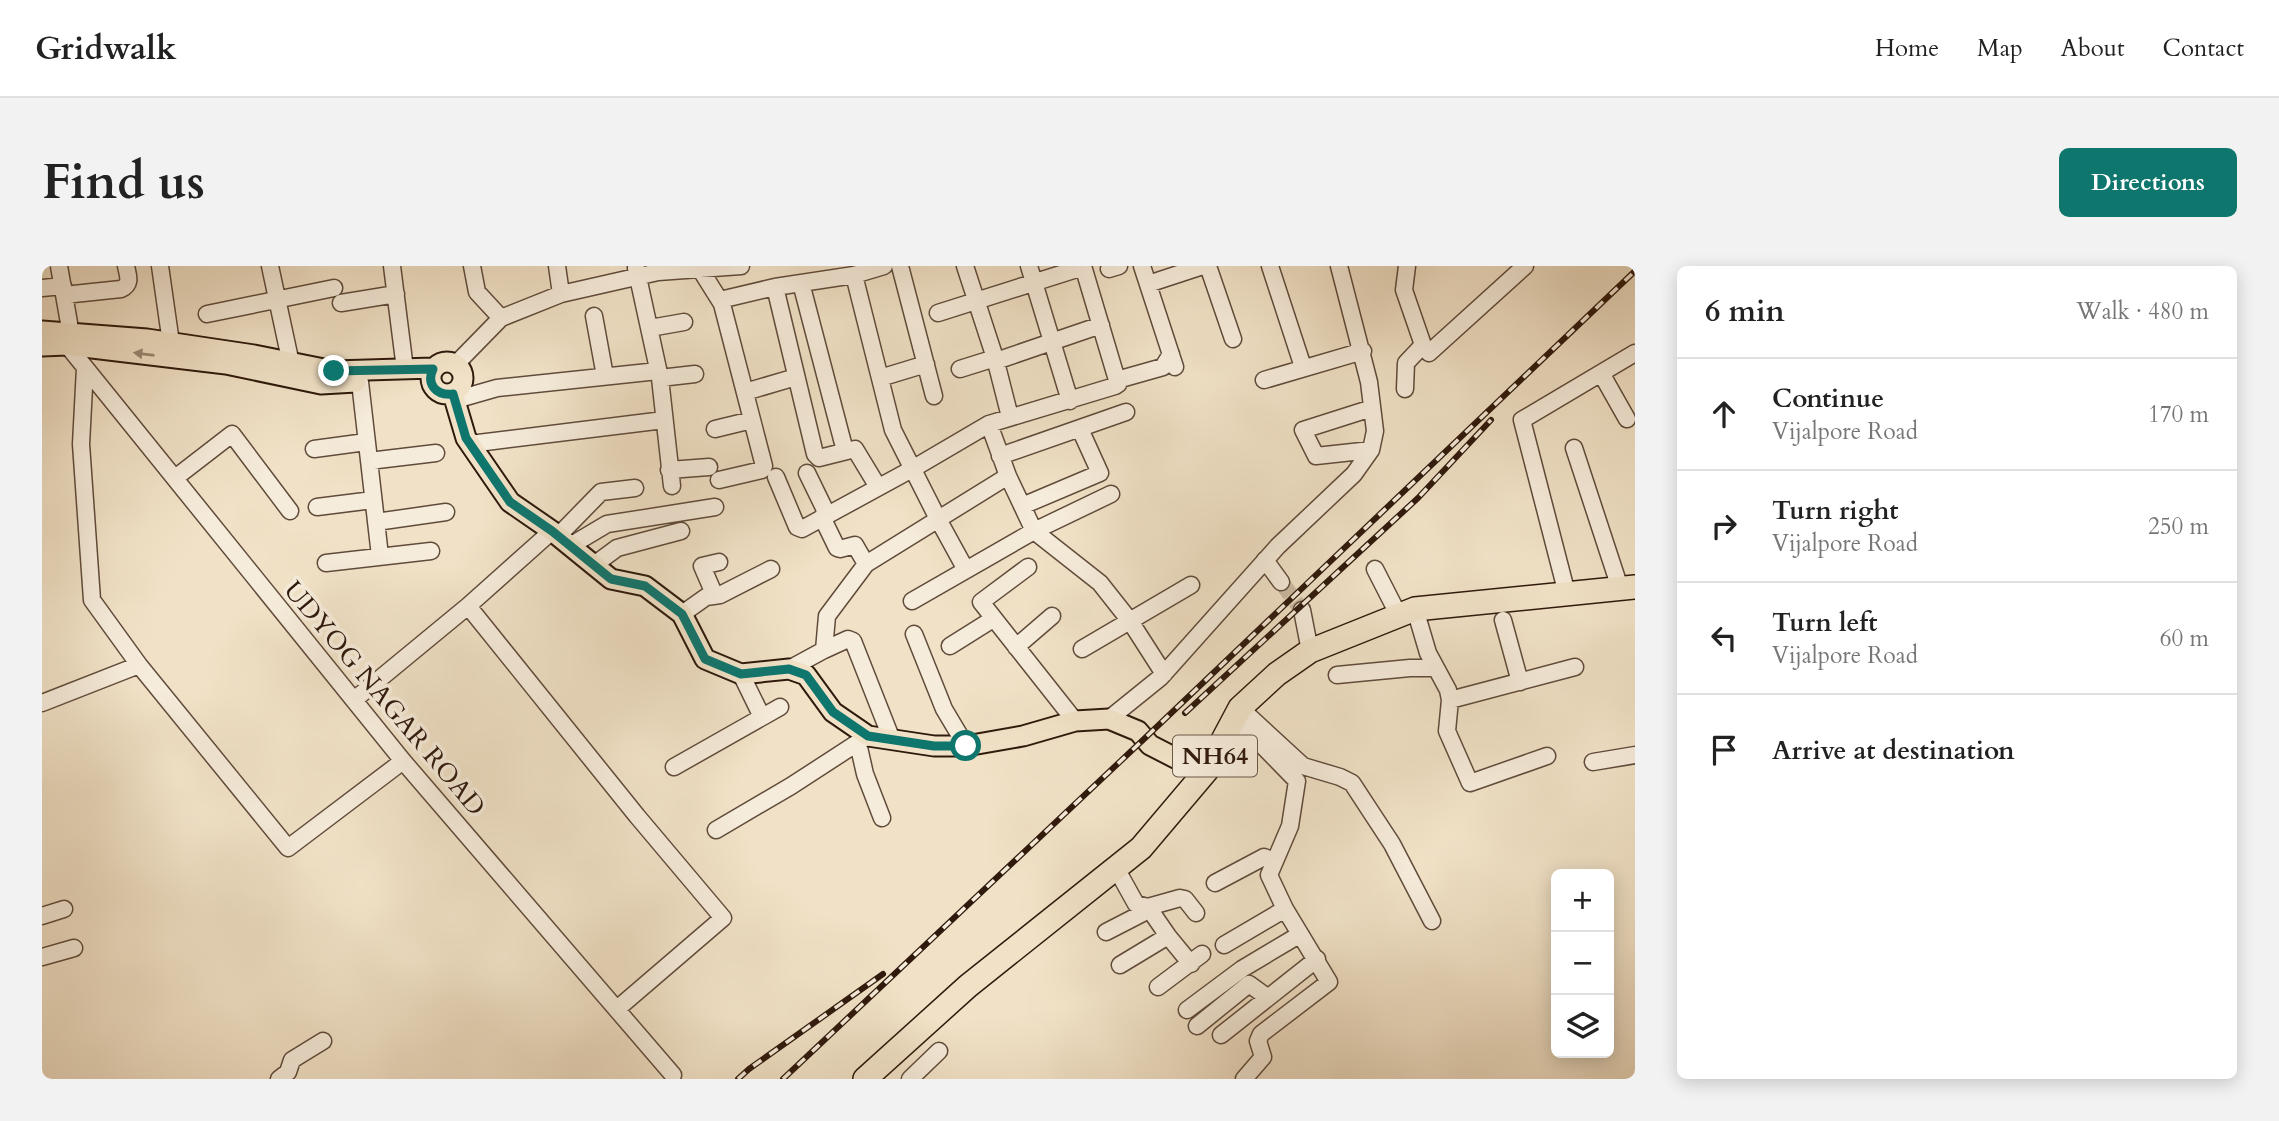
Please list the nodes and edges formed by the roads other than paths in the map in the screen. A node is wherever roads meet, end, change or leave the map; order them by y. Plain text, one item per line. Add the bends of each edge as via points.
1 (59, 266) edge
2 (126, 266) edge
3 (270, 266) edge
4 (392, 266) edge
5 (472, 266) edge
6 (556, 266) edge
7 (741, 266) edge
8 (884, 266) edge
9 (900, 266) edge
10 (965, 266) edge
11 (1029, 266) edge
12 (1083, 266) edge
13 (1142, 266) edge
14 (1206, 266) edge
15 (1270, 266) edge
16 (1339, 266) edge
17 (1407, 266) edge
18 (1525, 266) edge
19 (164, 267) edge
20 (675, 268) edge
21 (700, 269) junction
22 (637, 271) edge
23 (854, 275) junction
24 (801, 283) junction
25 (1034, 284) junction
26 (1148, 284) junction
27 (775, 287) junction
28 (42, 288) edge
29 (63, 291) junction
30 (396, 294) junction
31 (561, 294) junction
32 (277, 300) junction
33 (720, 300) junction
34 (976, 300) junction
35 (938, 313) dead end
36 (207, 314) dead end
37 (594, 316) dead end
38 (501, 318) junction
39 (684, 322) dead end
40 (1101, 325) junction
41 (650, 328) junction
42 (42, 331) edge
43 (67, 339) junction
44 (1233, 339) dead end
45 (817, 340) junction
46 (1052, 342) junction
47 (172, 343) junction
48 (1423, 345) junction
49 (42, 346) edge
50 (789, 348) junction
51 (1363, 351) junction
52 (1635, 353) edge
53 (995, 360) junction
54 (456, 364) junction
55 (926, 365) junction
56 (1303, 367) junction
57 (85, 368) junction
58 (405, 369) junction
59 (960, 369) dead end
60 (292, 370) junction
61 (432, 373) junction
62 (1601, 373) junction
63 (659, 374) junction
64 (695, 374) dead end
65 (605, 376) junction
66 (796, 377) junction
67 (880, 378) junction
68 (1117, 380) junction
69 (1264, 380) dead end
70 (360, 382) junction
71 (1405, 389) dead end
72 (745, 392) junction
73 (934, 396) dead end
74 (454, 397) junction
75 (1070, 401) junction
76 (1372, 408) junction
77 (1126, 412) dead end
78 (1010, 417) junction
79 (1627, 419) dead end
80 (752, 420) junction
81 (664, 421) junction
82 (989, 424) junction
83 (715, 429) dead end
84 (1080, 429) junction
85 (366, 442) junction
86 (470, 444) junction
87 (1574, 448) dead end
88 (314, 449) dead end
89 (1371, 450) junction
90 (845, 451) junction
91 (436, 453) dead end
92 (1000, 456) junction
93 (369, 461) junction
94 (709, 467) dead end
95 (914, 468) junction
96 (807, 473) dead end
97 (1008, 476) junction
98 (776, 477) dead end
99 (175, 478) junction
100 (719, 480) dead end
101 (878, 487) junction
102 (635, 488) dead end
103 (1111, 494) dead end
104 (373, 500) junction
105 (1022, 506) junction
106 (317, 507) dead end
107 (715, 507) dead end
108 (290, 511) dead end
109 (446, 512) dead end
110 (824, 515) junction
111 (938, 519) junction
112 (376, 522) junction
113 (681, 531) dead end
114 (1034, 531) junction
115 (560, 538) junction
116 (431, 551) dead end
117 (380, 556) junction
118 (1265, 560) junction
119 (719, 562) dead end
120 (326, 563) dead end
121 (866, 564) junction
122 (594, 565) junction
123 (1028, 567) dead end
124 (771, 569) dead end
125 (1375, 569) dead end
126 (966, 570) junction
127 (1281, 582) tunnel mouth
128 (1191, 585) dead end
129 (1628, 588) edge
130 (1567, 594) junction
131 (715, 596) junction
132 (912, 601) dead end
133 (468, 606) junction
134 (1302, 610) tunnel mouth
135 (1407, 613) junction
136 (682, 614) junction
137 (1052, 615) dead end
138 (993, 619) junction
139 (1130, 621) junction
140 (1503, 621) dead end
141 (914, 634) dead end
142 (950, 646) dead end
143 (1016, 647) junction
144 (1082, 649) dead end
145 (824, 650) junction
146 (1310, 651) junction
147 (139, 665) junction
148 (1575, 667) dead end
149 (1436, 668) junction
150 (789, 669) junction
151 (741, 674) junction
152 (1164, 674) junction
153 (1337, 675) dead end
154 (1520, 682) junction
155 (354, 700) junction
156 (1450, 700) junction
157 (42, 703) edge
158 (780, 707) dead end
159 (762, 717) junction
160 (1236, 717) junction
161 (1109, 719) junction
162 (1075, 721) junction
163 (863, 739) junction
164 (892, 740) junction
165 (966, 746) junction
166 (1635, 755) edge
167 (1547, 756) dead end
168 (404, 761) junction
169 (1593, 762) dead end
170 (674, 767) dead end
171 (1207, 770) junction
172 (882, 818) dead end
173 (716, 830) dead end
174 (1274, 861) junction
175 (1116, 868) junction
176 (1215, 883) dead end
177 (1148, 907) junction
178 (64, 909) dead end
179 (1285, 909) junction
180 (1196, 913) dead end
181 (42, 916) edge
182 (1432, 922) dead end
183 (1107, 932) dead end
184 (1300, 935) junction
185 (1168, 936) junction
186 (1224, 945) dead end
187 (74, 948) dead end
188 (42, 957) edge
189 (1317, 959) junction
190 (1120, 965) dead end
191 (1158, 987) dead end
192 (1267, 997) junction
193 (617, 1009) junction
194 (1187, 1010) dead end
195 (1197, 1026) dead end
196 (1221, 1035) dead end
197 (323, 1041) dead end
198 (939, 1051) dead end
199 (893, 1054) junction
200 (673, 1075) dead end
201 (913, 1078) edge
202 (279, 1079) edge
203 (865, 1079) edge
204 (1244, 1079) edge

1 - 29 street
2 - 29 street via 127,287
3 - 32 street
4 - 30 street
5 - 38 street via 477,292
6 - 31 street
7 - 21 street
8 - 23 street
9 - 55 street
10 - 34 street
11 - 25 street
12 - 25 street
12 - 40 street
13 - 26 street
14 - 26 street
14 - 44 street
15 - 56 street
16 - 51 street
17 - 48 street via 1404,290
18 - 48 street via 1433,351 1429,353
19 - 47 street
20 - 21 street
20 - 22 street
21 - 33 street
22 - 31 street
22 - 41 street
23 - 24 street
23 - 67 street
24 - 27 street
24 - 45 street
25 - 34 street
25 - 46 street
26 - 68 street via 1173,361
27 - 33 street
27 - 50 street
28 - 29 street
29 - 43 street
30 - 32 street
30 - 58 street
31 - 38 street
32 - 36 street
32 - 60 street
33 - 72 street
34 - 35 street
34 - 53 street
37 - 65 street
38 - 54 street
39 - 41 street
40 - 46 street
40 - 68 street
41 - 63 street
42 - 43 main road
43 - 47 main road
43 - 49 main road
43 - 57 street, UDYOG NAGAR ROAD
60 -> 43 main road
45 - 50 street
45 - 90 street
46 - 53 street
46 - 75 street
47 - 60 main road
48 - 71 street via 1406,363
50 - 66 street
51 - 56 street
51 - 76 street
52 - 62 street
53 - 59 street
53 - 78 street
54 - 61 main road via 441,362
54 - 74 main road via 463,383
55 - 67 street
55 - 73 street
56 - 69 street
57 - 99 street, UDYOG NAGAR ROAD
57 - 147 street via 82,444 92,600
58 - 60 main road
58 - 61 main road
60 - 70 main road via 321,384
61 - 70 main road
61 - 74 main road via 433,388
62 - 79 street
62 - 130 street via 1522,420
63 - 64 street
63 - 65 street
63 - 81 street
65 - 74 street
66 - 72 street
66 - 90 street via 817,457
67 - 95 street via 893,430
68 - 75 street via 1115,386
70 - 85 street
72 - 80 street
74 - 86 main road
75 - 78 street
76 - 89 street via 1375,440
76 - 89 street via 1303,430 1316,456
77 - 84 street
78 - 82 street
80 - 83 street
80 - 100 street via 764,468
81 - 86 street
81 - 94 street via 670,478
82 - 92 street
82 - 95 street
84 - 92 street
84 - 105 street via 1100,474
85 - 88 street
85 - 93 street
86 - 115 main road via 510,502
87 - 129 street
89 - 118 street via 1354,474
90 - 101 street via 856,450
91 - 93 street
92 - 97 street
93 - 104 street
95 - 101 street
95 - 111 street
96 - 110 street
97 - 105 street
97 - 111 street
98 - 110 street via 799,529
99 - 108 street via 232,434
99 - 155 street, UDYOG NAGAR ROAD
101 - 110 street
102 - 115 street via 601,492
103 - 114 street
104 - 106 street
104 - 112 street
105 - 114 street
107 - 115 street via 607,524
109 - 112 street
110 - 121 street via 837,548 855,545
111 - 121 street
111 - 126 street
112 - 117 street
113 - 122 street via 617,548
114 - 126 street
114 - 139 street via 1100,583
115 - 122 main road
115 - 133 street
116 - 117 street
117 - 120 street
118 - 127 street
118 - 152 street
119 - 131 street via 702,566
121 - 145 street via 827,616
122 - 136 main road via 611,579 645,586
123 - 138 street via 983,599 981,603
124 - 131 street
125 - 135 street
126 - 132 street
128 - 139 street
129 - 130 highway, NH64
130 - 135 highway, NH64
131 - 136 street
133 - 155 street
133 - 193 street via 723,918
134 - 146 street
135 - 146 highway, NH64
135 - 149 street
136 - 151 main road via 705,659
137 - 143 street
138 - 142 street
138 - 143 street
139 - 144 street
139 - 152 street
140 - 154 street
141 - 165 street via 944,709
143 - 162 street
145 - 150 street
145 - 164 street via 853,641
146 - 160 highway, NH64 via 1277,674
147 - 157 street
147 - 168 street via 288,848
148 - 154 street
149 - 153 street
149 - 156 street
150 - 151 main road
150 - 163 main road via 806,675 833,712
151 - 159 street
152 - 161 street
154 - 156 street
155 - 168 street, UDYOG NAGAR ROAD
156 - 167 street via 1447,731 1470,783
158 - 159 street
159 - 170 street
160 - 171 highway, NH64
160 - 174 street via 1297,781 1290,826
160 - 182 street via 1303,766 1352,783 1392,844
161 - 162 main road
161 - 171 main road via 1138,731 1150,745
162 - 165 main road
163 - 164 main road
163 - 172 street via 865,774
163 - 173 street
164 - 165 main road
166 - 169 street
168 - 193 street, UDYOG NAGAR ROAD
171 - 175 highway, NH64 via 1142,848
174 - 176 street via 1264,857
174 - 179 street via 1269,879
175 - 177 street via 1136,904
175 - 199 highway, NH64 via 968,986
177 - 180 street via 1183,898
177 - 183 street
177 - 185 street
178 - 181 street
179 - 184 street
179 - 186 street
184 - 189 street
184 - 194 street via 1242,969
185 - 190 street
185 - 191 street via 1197,959
187 - 188 street
189 - 192 street
189 - 204 street via 1328,984 1261,1034 1258,1041 1264,1057
192 - 195 street via 1249,984
192 - 196 street
193 - 200 street, UDYOG NAGAR ROAD
197 - 202 street via 292,1060
198 - 201 street
199 - 201 street
199 - 203 highway, NH64

